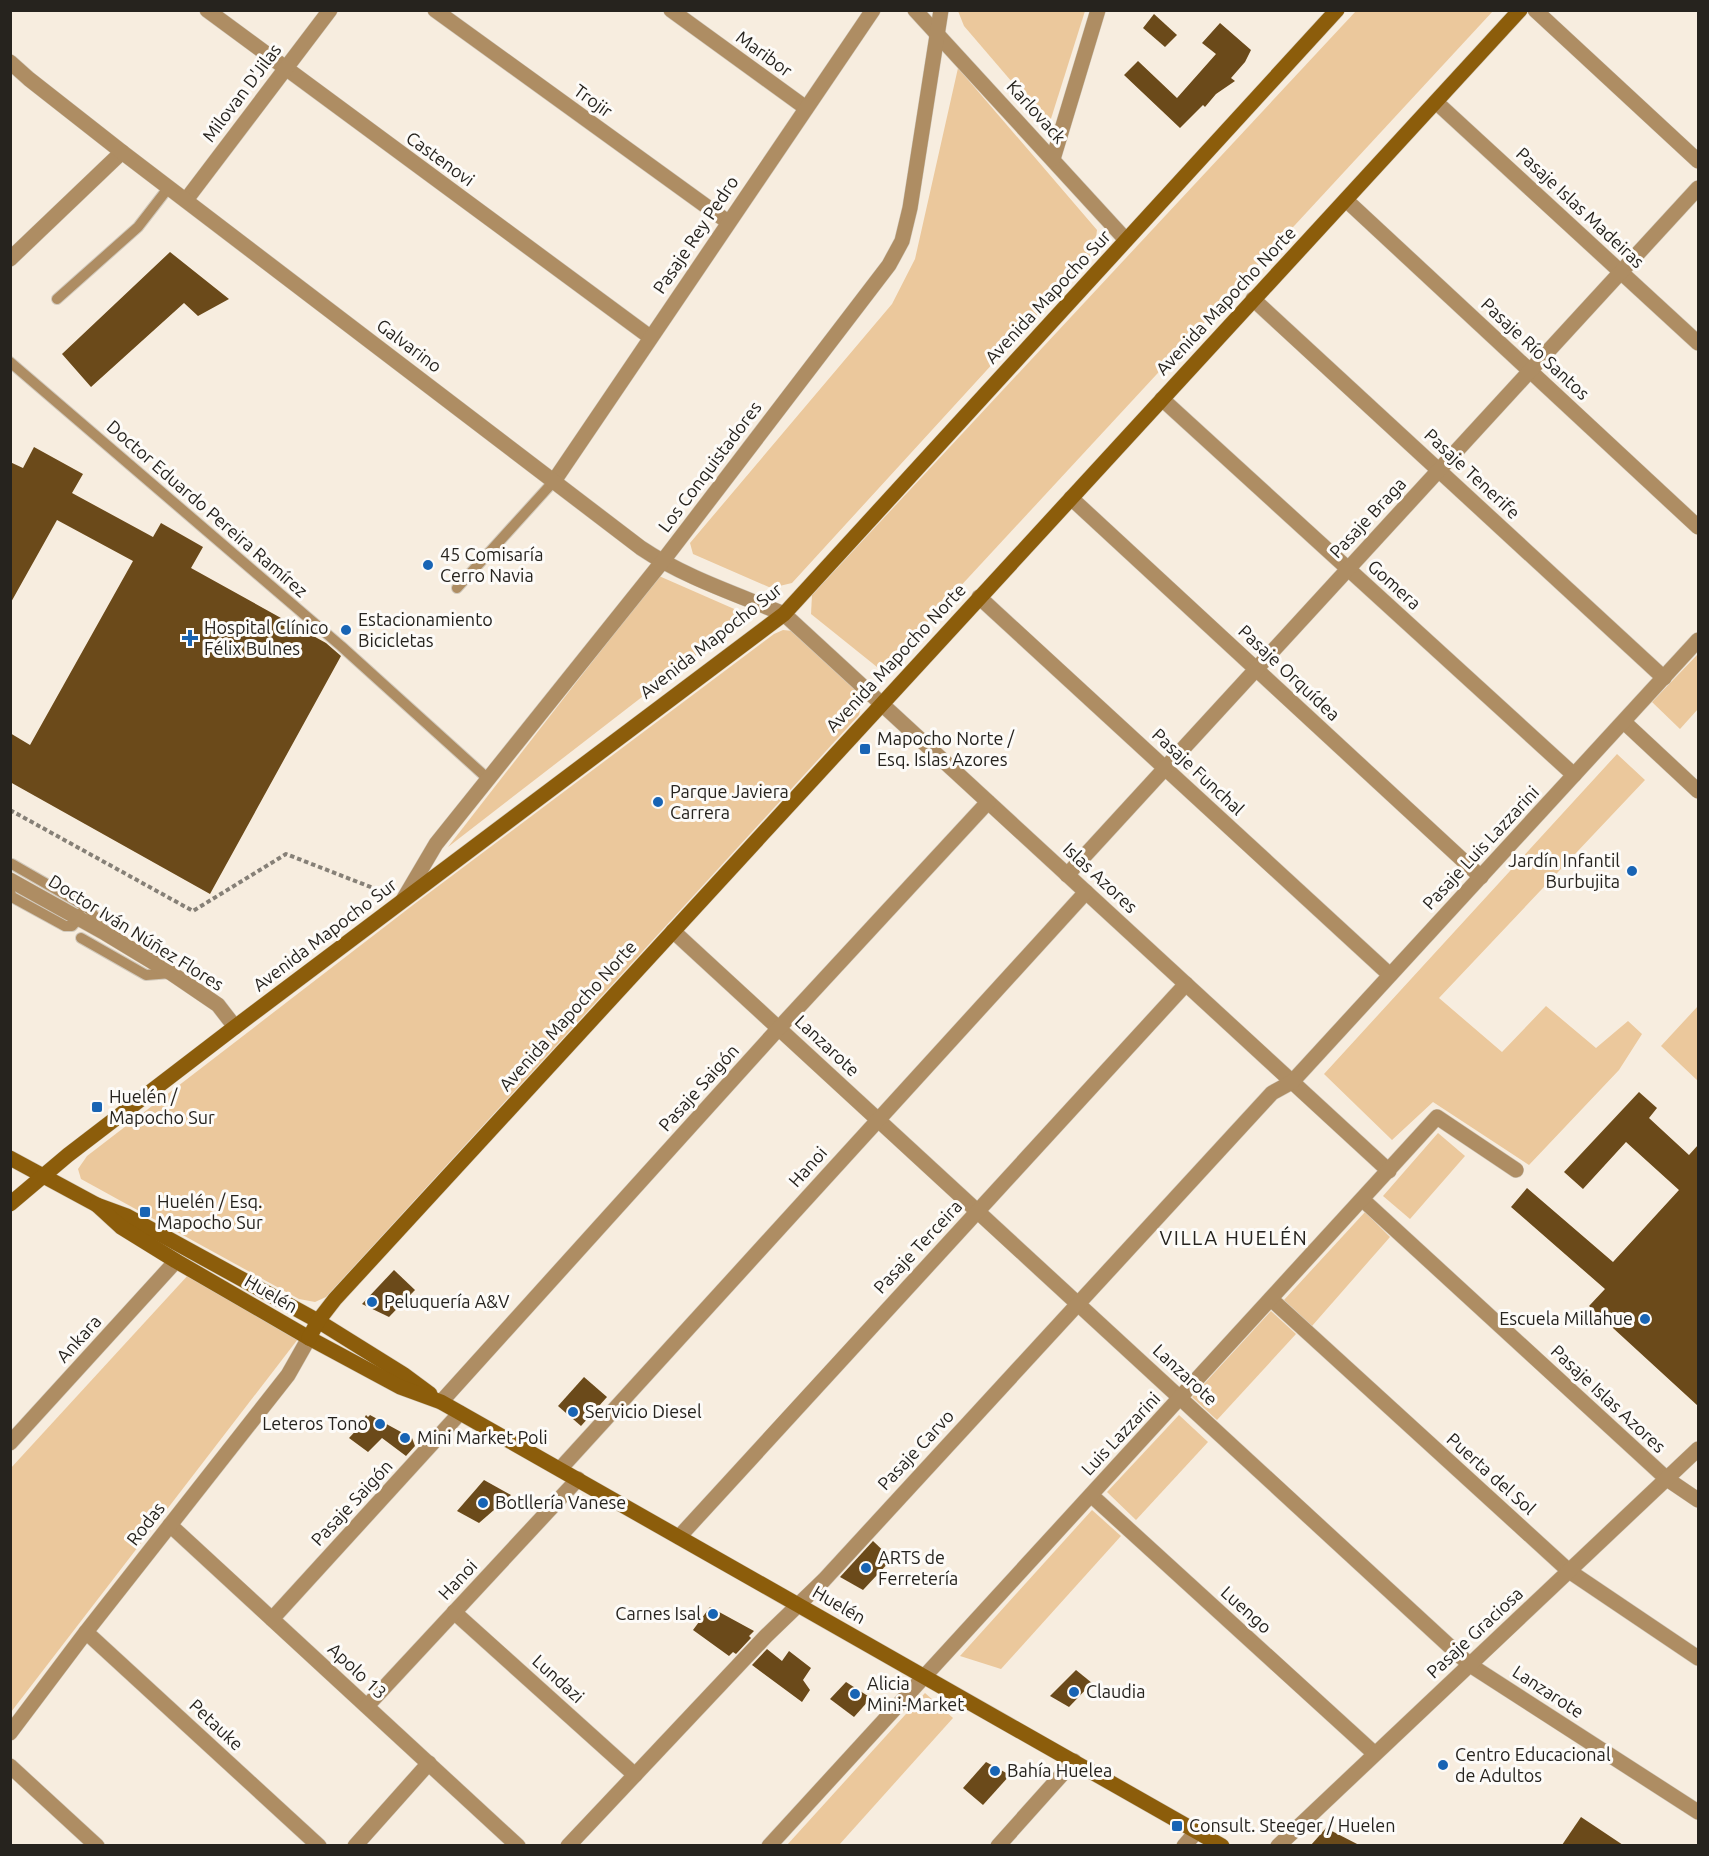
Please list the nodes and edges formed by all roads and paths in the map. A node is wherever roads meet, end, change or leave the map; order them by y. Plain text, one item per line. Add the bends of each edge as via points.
1 (207, 10) edge
2 (330, 10) edge
3 (435, 10) edge
4 (670, 10) edge
5 (873, 10) edge
6 (915, 10) edge
7 (941, 10) edge
8 (1098, 10) edge
9 (1337, 10) edge
10 (1520, 10) edge
11 (1535, 10) edge
12 (938, 33) junction
13 (10, 62) edge
14 (285, 69) junction
15 (10, 72) edge
16 (29, 79) junction
17 (1436, 102) junction
18 (806, 108) junction
19 (122, 152) junction
20 (1053, 159) junction
21 (1698, 161) edge
22 (169, 188) junction
23 (1698, 188) edge
24 (186, 200) junction
25 (1346, 200) junction
26 (728, 222) junction
27 (1126, 240) junction
28 (10, 259) edge
29 (1621, 272) junction
30 (57, 299) dead end
31 (1254, 299) junction
32 (651, 337) junction
33 (1698, 343) edge
34 (10, 362) edge
35 (1530, 371) junction
36 (1162, 399) junction
37 (1439, 470) junction
38 (554, 481) junction
39 (1071, 498) junction
40 (1698, 527) edge
41 (662, 562) junction
42 (1348, 569) junction
43 (457, 588) dead end
44 (979, 597) junction
45 (784, 614) junction
46 (1698, 640) edge
47 (1256, 669) junction
48 (1664, 678) junction
49 (881, 703) junction
50 (1624, 722) junction
51 (1165, 768) junction
52 (1574, 775) junction
53 (487, 778) junction
54 (1698, 791) edge
55 (988, 801) junction
56 (10, 810) edge
57 (12, 864) dead end
58 (1068, 875) junction
59 (1481, 877) junction
60 (10, 880) edge
61 (10, 892) edge
62 (1086, 892) junction
63 (403, 900) junction
64 (78, 902) junction
65 (79, 918) junction
66 (673, 931) junction
67 (105, 933) junction
68 (81, 938) dead end
69 (171, 973) junction
70 (1390, 975) junction
71 (1186, 984) junction
72 (235, 1027) junction
73 (779, 1028) junction
74 (1292, 1082) junction
75 (878, 1119) junction
76 (10, 1158) edge
77 (1516, 1170) dead end
78 (1389, 1171) junction
79 (43, 1176) junction
80 (1363, 1200) junction
81 (10, 1204) edge
82 (97, 1205) junction
83 (978, 1211) junction
84 (176, 1262) junction
85 (1271, 1299) junction
86 (1078, 1304) junction
87 (318, 1321) junction
88 (309, 1338) junction
89 (1180, 1398) junction
90 (439, 1401) junction
91 (460, 1413) junction
92 (10, 1443) edge
93 (1698, 1449) edge
94 (560, 1469) junction
95 (578, 1479) junction
96 (1667, 1479) junction
97 (1091, 1495) junction
98 (1698, 1500) edge
99 (170, 1525) junction
100 (679, 1537) junction
101 (1569, 1571) junction
102 (798, 1605) junction
103 (454, 1612) junction
104 (272, 1618) junction
105 (87, 1632) junction
106 (1698, 1658) edge
107 (1470, 1665) junction
108 (925, 1677) junction
109 (367, 1706) junction
110 (10, 1733) edge
111 (1375, 1754) junction
112 (1074, 1761) junction
113 (429, 1763) junction
114 (10, 1766) edge
115 (635, 1774) junction
116 (1698, 1812) edge
117 (1197, 1831) junction
118 (97, 1845) edge
119 (319, 1845) edge
120 (355, 1845) edge
121 (518, 1845) edge
122 (568, 1845) edge
123 (769, 1845) edge
124 (998, 1845) edge
125 (1184, 1845) edge
126 (1222, 1845) edge
127 (1278, 1845) edge

1 - 14 street, Castenovi
2 - 14 street, Milovan D'Jilas
3 - 26 street, Trojir
4 - 18 street, Maribor
5 - 18 street, Pasaje Rey Pedro
6 - 12 street, Karlovack
7 - 12 street, Los Conquistadores
8 - 20 street
9 - 27 main road, Avenida Mapocho Sur
10 - 17 main road, Avenida Mapocho Norte
11 - 21 street
12 - 20 street, Karlovack
12 - 41 street, Los Conquistadores via 910,208 896,254
13 - 16 street, Galvarino
14 - 24 street, Milovan D'Jilas
14 - 32 street, Castenovi
15 - 16 street, Galvarino
16 - 19 street, Galvarino
17 - 25 main road, Avenida Mapocho Norte
17 - 29 street, Pasaje Islas Madeiras
18 - 26 street, Pasaje Rey Pedro
19 - 22 street, Galvarino
19 - 28 street
20 - 27 street, Karlovack
22 - 24 street, Galvarino
22 - 30 lane via 138,226
23 - 29 street, Pasaje Braga
24 - 38 street, Galvarino
25 - 31 main road, Avenida Mapocho Norte
25 - 35 street, Pasaje Río Santos
26 - 32 street, Pasaje Rey Pedro
27 - 45 main road, Avenida Mapocho Sur
29 - 33 street, Pasaje Islas Madeiras
29 - 35 street, Pasaje Braga
31 - 36 main road, Avenida Mapocho Norte
31 - 37 street, Pasaje Tenerife
32 - 38 street, Pasaje Rey Pedro
34 - 53 lane, Doctor Eduardo Pereira Ramírez via 341,646
35 - 37 street, Pasaje Braga
35 - 40 street, Pasaje Río Santos
36 - 39 main road, Avenida Mapocho Norte
36 - 42 street, Gomera
37 - 42 street, Pasaje Braga
37 - 48 street, Pasaje Tenerife
38 - 41 street, Galvarino
38 - 43 lane
39 - 44 main road, Avenida Mapocho Norte
39 - 47 street, Pasaje Orquídea
41 - 45 street, Galvarino
41 - 53 street, Los Conquistadores
42 - 47 street, Pasaje Braga
42 - 52 street, Gomera
44 - 49 main road, Avenida Mapocho Norte
44 - 51 street, Pasaje Funchal
45 - 49 street, Islas Azores
45 - 63 main road, Avenida Mapocho Sur
46 - 48 street, Pasaje Luis Lazzarini
47 - 51 street, Pasaje Braga
47 - 59 street, Pasaje Orquídea
48 - 50 street, Pasaje Luis Lazzarini
49 - 55 street, Islas Azores
49 - 66 main road, Avenida Mapocho Norte
50 - 52 street, Pasaje Luis Lazzarini
50 - 54 street
51 - 58 street, Pasaje Braga
51 - 70 street, Pasaje Funchal
52 - 59 street, Pasaje Luis Lazzarini
53 - 63 street, Los Conquistadores via 436,844
55 - 58 street, Islas Azores
55 - 73 street, Pasaje Saigón
56 - 63 path via 193,911 286,854
57 - 64 lane
58 - 62 street, Islas Azores
59 - 70 street, Pasaje Luis Lazzarini
60 - 65 street, Doctor Iván Núñez Flores
61 - 65 lane via 12,897 65,926 72,926
62 - 71 street, Islas Azores
62 - 75 street, Hanoi
63 - 72 main road, Avenida Mapocho Sur
64 - 65 lane
64 - 67 lane via 90,910
65 - 67 street, Doctor Iván Núñez Flores
66 - 73 street, Lanzarote
66 - 87 main road, Avenida Mapocho Norte
67 - 69 street, Doctor Iván Núñez Flores
68 - 69 lane via 146,975
69 - 72 street, Doctor Iván Núñez Flores via 218,1005
70 - 74 street, Pasaje Luis Lazzarini
71 - 74 street, Islas Azores
71 - 83 street, Pasaje Terceira
72 - 79 main road, Avenida Mapocho Sur
73 - 75 street, Lanzarote
73 - 90 street, Pasaje Saigón
74 - 78 street, Islas Azores
74 - 86 street, Pasaje Carvo via 1272,1093
75 - 83 street, Lanzarote
75 - 94 street, Hanoi
76 - 79 main road, Huelén
77 - 78 street, Luis Lazzarini via 1437,1117
78 - 80 street, Luis Lazzarini
79 - 81 main road, Avenida Mapocho Sur
79 - 82 main road, Huelén
80 - 85 street, Luis Lazzarini
80 - 96 street, Pasaje Islas Azores
82 - 84 main road, Huelén via 121,1227
82 - 87 main road, Huelén via 128,1216
83 - 86 street, Lanzarote
83 - 100 street, Pasaje Terceira
84 - 88 main road, Huelén
84 - 92 street, Ankara
85 - 89 street, Luis Lazzarini
85 - 101 street, Puerta del Sol
86 - 89 street, Lanzarote
86 - 102 street, Pasaje Carvo
87 - 88 main road, Avenida Mapocho Norte
87 - 90 main road, Huelén
88 - 90 main road, Huelén via 400,1387
88 - 99 street, Rodas via 292,1370
89 - 97 street, Luis Lazzarini
89 - 107 street, Lanzarote
90 - 91 main road, Huelén
91 - 94 main road, Huelén
91 - 104 street, Pasaje Saigón
93 - 96 street, Pasaje Graciosa
94 - 95 main road, Huelén
95 - 100 main road, Huelén
95 - 103 street, Hanoi
96 - 98 street, Pasaje Islas Azores
96 - 101 street, Pasaje Graciosa
97 - 108 street, Luis Lazzarini
97 - 111 street, Luengo
99 - 104 street, Apolo 13
99 - 105 street, Rodas
100 - 102 main road, Huelén
101 - 106 street, Puerta del Sol
101 - 107 street, Pasaje Graciosa
102 - 108 main road, Huelén
102 - 115 street, Pasaje Carvo
103 - 109 street, Hanoi
103 - 115 street, Lundazi
104 - 109 street, Apolo 13
105 - 110 street, Rodas
105 - 119 street, Petauke
107 - 111 street, Pasaje Graciosa
107 - 116 street, Lanzarote
108 - 112 main road, Huelén
108 - 123 street, Luis Lazzarini
109 - 113 street, Apolo 13
111 - 127 street, Pasaje Graciosa
112 - 117 main road, Huelén
112 - 124 street
113 - 120 street
113 - 121 street, Apolo 13
114 - 118 street
115 - 122 street, Pasaje Carvo
117 - 125 street
117 - 126 main road, Huelén

